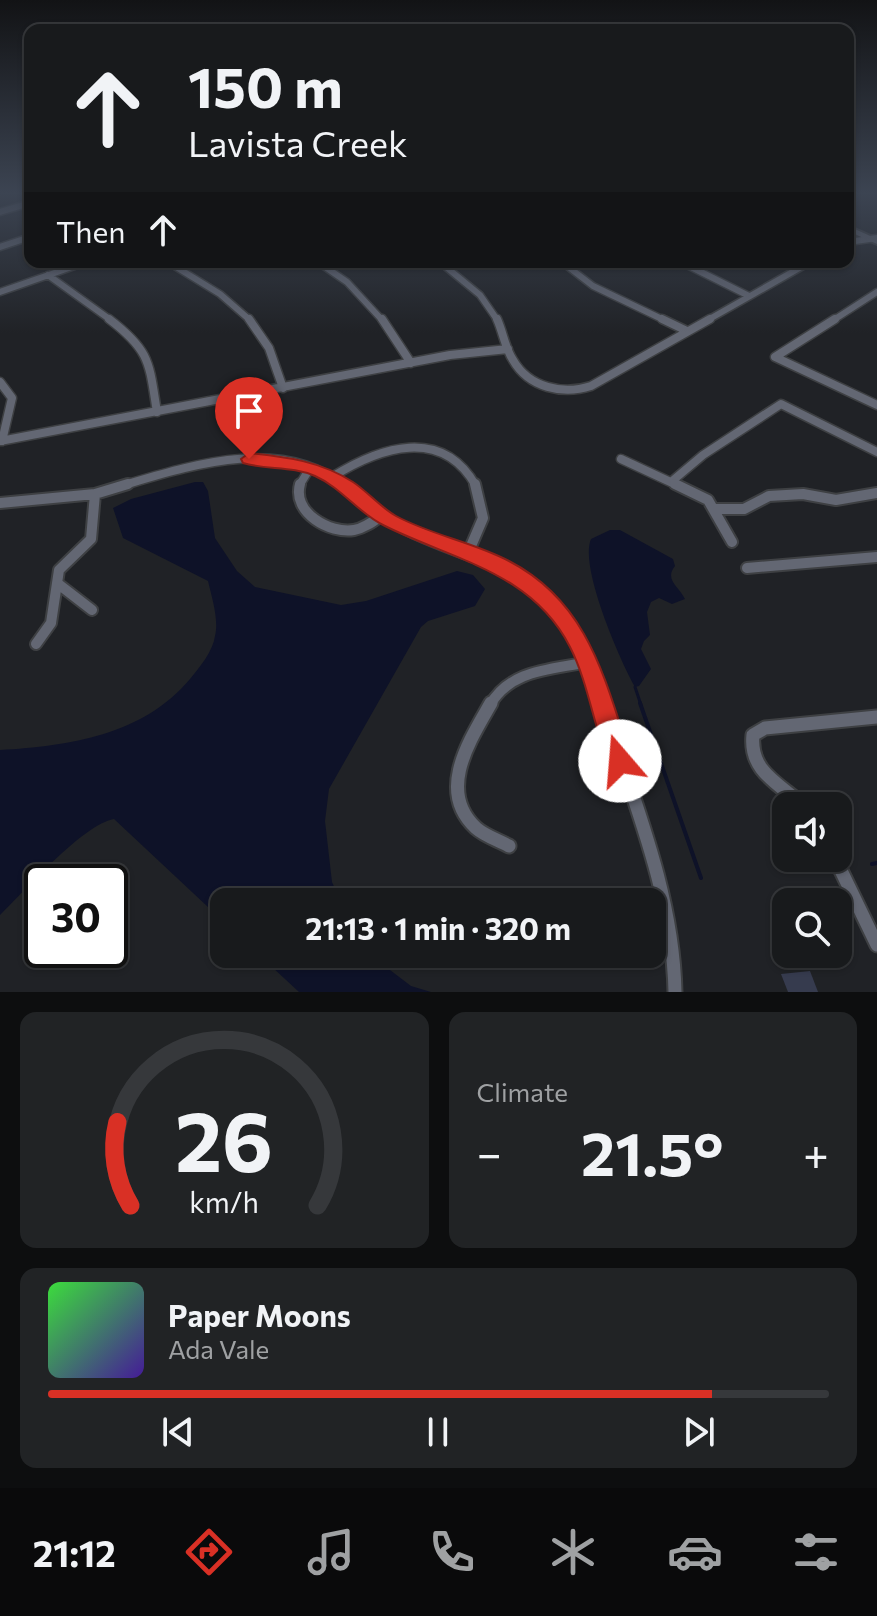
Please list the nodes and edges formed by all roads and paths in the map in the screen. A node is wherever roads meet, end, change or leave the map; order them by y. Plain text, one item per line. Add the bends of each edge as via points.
1 (20, 240) edge
2 (0, 247) edge
3 (68, 268) edge
4 (178, 268) edge
5 (327, 268) edge
6 (448, 268) edge
7 (570, 268) edge
8 (693, 268) edge
9 (799, 268) edge
10 (48, 275) junction
11 (0, 292) edge
12 (877, 292) edge
13 (749, 296) junction
14 (687, 331) junction
15 (508, 349) junction
16 (411, 363) junction
17 (0, 382) edge
18 (283, 388) junction
19 (877, 405) edge
20 (157, 412) junction
21 (1, 441) edge
22 (877, 452) edge
23 (621, 459) dead end
24 (310, 468) junction
25 (332, 477) junction
26 (671, 482) junction
27 (877, 493) edge
28 (95, 494) junction
29 (0, 503) edge
30 (714, 509) junction
31 (382, 515) junction
32 (732, 542) dead end
33 (468, 553) junction
34 (877, 557) edge
35 (747, 568) dead end
36 (57, 583) junction
37 (92, 610) dead end
38 (36, 644) dead end
39 (588, 662) junction
40 (877, 717) edge
41 (786, 792) edge
42 (509, 846) dead end
43 (842, 872) edge
44 (877, 945) edge
45 (675, 992) edge

1 - 2 street
3 - 10 street
4 - 18 street via 255,324
5 - 16 street via 361,292
6 - 15 street via 491,309
7 - 14 street via 593,286
8 - 13 street
9 - 13 street
10 - 11 street
10 - 20 street via 141,349 151,370
12 - 19 street via 775,357
13 - 14 street
14 - 15 street via 577,391 548,387 527,375
15 - 16 street
16 - 18 street
17 - 21 street via 12,398
18 - 20 street
20 - 21 street
22 - 26 street via 781,404
23 - 26 street
24 - 25 street
24 - 28 street via 233,458
24 - 31 street via 298,488 299,499 318,520 346,530 369,525
25 - 31 street
25 - 33 street via 375,455 420,447 446,453 469,473 481,503 480,531
26 - 30 street via 708,500
27 - 30 street via 836,500 803,494 769,496 744,509
28 - 29 street
28 - 36 street via 91,539 59,570
30 - 32 street
31 - 33 street
33 - 39 street via 520,577 555,607
34 - 35 street
36 - 37 street
36 - 38 street via 51,623
39 - 42 street via 508,682 463,753 455,780 465,817
39 - 45 street via 663,893 674,946
40 - 41 street via 765,728 753,735 750,748 758,770
43 - 44 street

